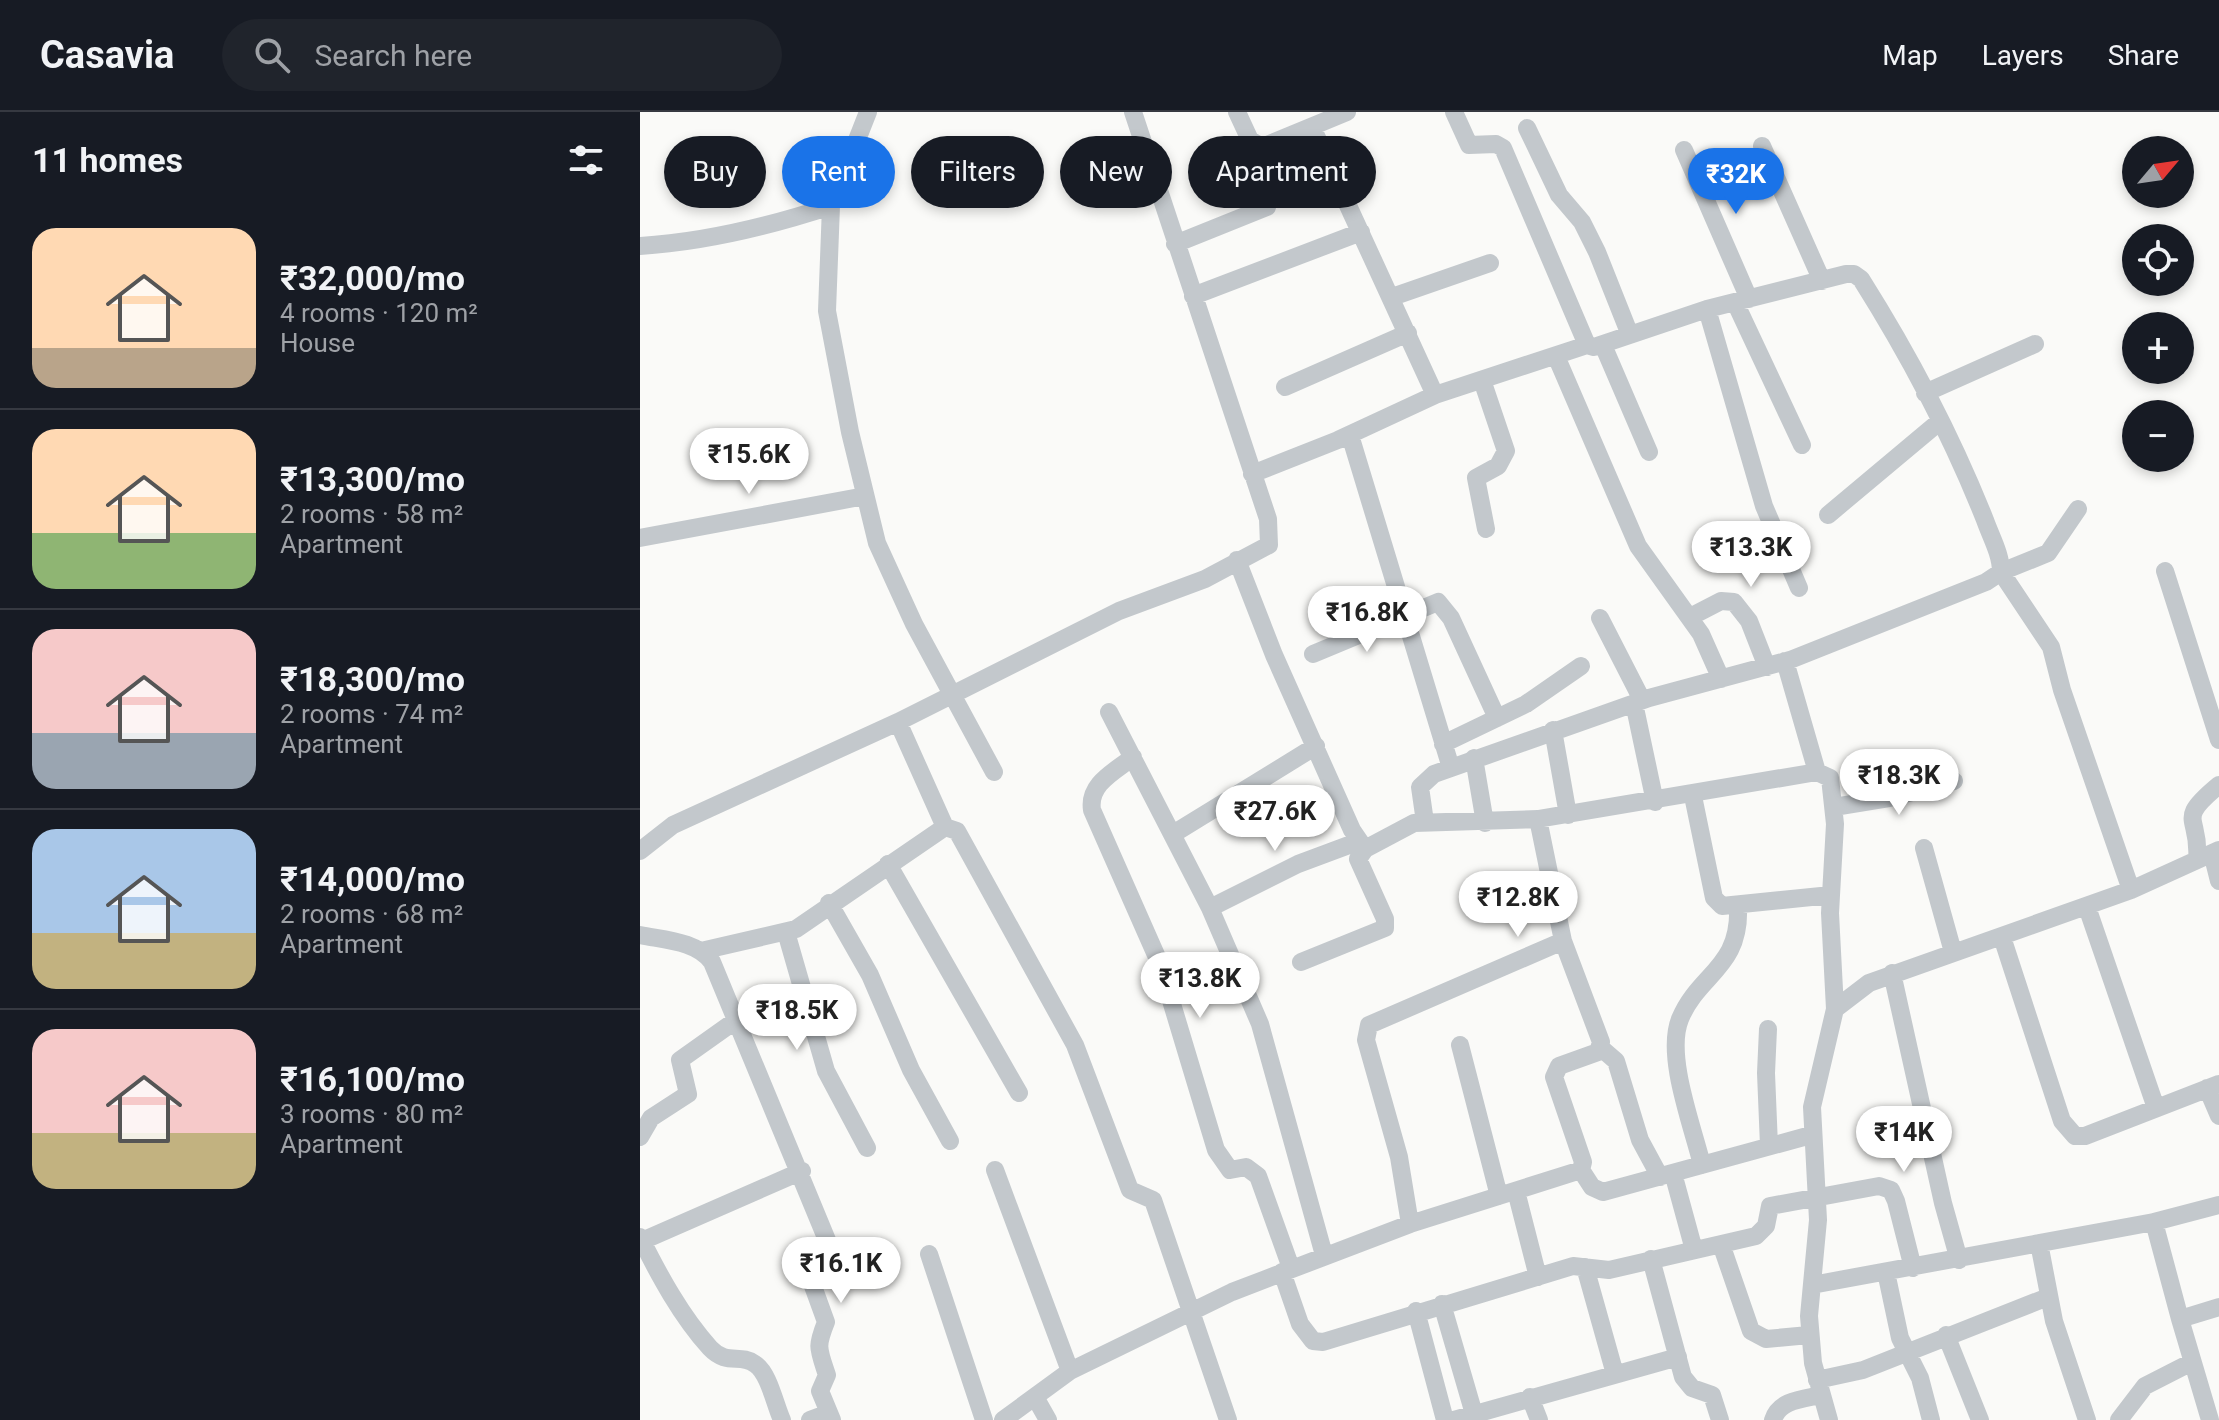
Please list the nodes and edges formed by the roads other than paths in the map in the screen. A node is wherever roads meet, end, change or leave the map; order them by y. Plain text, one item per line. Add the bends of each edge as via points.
1 (868, 112) edge
2 (882, 112) edge
3 (1133, 112) edge
4 (1237, 112) edge
5 (1454, 112) edge
6 (1343, 113) edge
7 (1312, 127) junction
8 (1527, 128) dead end
9 (859, 136) edge
10 (1250, 136) edge
11 (1291, 136) edge
12 (1762, 146) dead end
13 (1684, 150) dead end
14 (823, 208) edge
15 (831, 208) edge
16 (1265, 208) edge
17 (1361, 232) junction
18 (1175, 244) junction
19 (640, 246) edge
20 (1490, 263) dead end
21 (1822, 281) junction
22 (1193, 296) junction
23 (1392, 297) junction
24 (1742, 301) junction
25 (1707, 309) junction
26 (1408, 333) junction
27 (1630, 335) junction
28 (2035, 344) dead end
29 (1595, 345) junction
30 (1556, 356) junction
31 (1482, 380) junction
32 (1285, 387) dead end
33 (1925, 393) junction
34 (1435, 395) junction
35 (1939, 422) junction
36 (1350, 435) junction
37 (1802, 445) dead end
38 (1649, 452) dead end
39 (1252, 474) junction
40 (865, 496) junction
41 (2078, 509) dead end
42 (1828, 515) dead end
43 (1486, 529) dead end
44 (640, 538) edge
45 (1237, 560) junction
46 (2165, 571) dead end
47 (2001, 572) junction
48 (1799, 588) dead end
49 (1405, 615) junction
50 (1690, 617) junction
51 (1600, 618) dead end
52 (1313, 654) dead end
53 (1776, 664) junction
54 (1581, 666) dead end
55 (1721, 679) junction
56 (953, 693) junction
57 (1638, 702) junction
58 (1109, 712) dead end
59 (1497, 718) junction
60 (898, 722) junction
61 (1553, 730) junction
62 (2219, 740) edge
63 (1443, 744) junction
64 (1316, 746) junction
65 (1133, 757) junction
66 (1474, 758) junction
67 (1451, 768) junction
68 (994, 772) dead end
69 (1817, 772) junction
70 (1954, 781) dead end
71 (2219, 785) edge
72 (1693, 796) junction
73 (1655, 802) junction
74 (1834, 807) junction
75 (1568, 815) junction
76 (1538, 819) junction
77 (1425, 822) junction
78 (1485, 823) junction
79 (945, 827) junction
80 (1173, 834) junction
81 (1361, 846) junction
82 (1924, 848) dead end
83 (640, 851) edge
84 (2209, 854) edge
85 (888, 864) junction
86 (2219, 881) edge
87 (2131, 890) junction
88 (1831, 895) junction
89 (829, 903) junction
90 (1738, 906) junction
91 (2087, 907) junction
92 (1210, 908) junction
93 (786, 932) junction
94 (640, 935) edge
95 (2002, 937) junction
96 (1563, 941) junction
97 (701, 951) junction
98 (1953, 952) junction
99 (1301, 962) dead end
100 (1892, 973) junction
101 (1835, 1009) junction
102 (735, 1021) junction
103 (1768, 1029) dead end
104 (1460, 1045) dead end
105 (1601, 1048) junction
106 (2213, 1086) edge
107 (1019, 1093) dead end
108 (2156, 1108) junction
109 (2219, 1116) edge
110 (1811, 1135) junction
111 (640, 1137) edge
112 (950, 1141) dead end
113 (1769, 1146) junction
114 (867, 1148) dead end
115 (1702, 1165) junction
116 (995, 1170) dead end
117 (1581, 1170) junction
118 (802, 1171) junction
119 (1667, 1175) junction
120 (1508, 1194) junction
121 (1816, 1197) junction
122 (2219, 1205) edge
123 (2154, 1222) junction
124 (1410, 1224) junction
125 (641, 1239) edge
126 (2039, 1243) junction
127 (1721, 1244) junction
128 (1694, 1250) junction
129 (929, 1254) dead end
130 (1324, 1255) junction
131 (1651, 1259) junction
132 (1959, 1260) junction
133 (1585, 1267) junction
134 (1913, 1268) junction
135 (1287, 1270) junction
136 (1886, 1272) junction
137 (1538, 1277) junction
138 (1812, 1285) junction
139 (2048, 1297) junction
140 (1442, 1304) junction
141 (2219, 1307) edge
142 (1416, 1311) junction
143 (1190, 1313) junction
144 (2180, 1319) junction
145 (1809, 1335) junction
146 (1946, 1335) junction
147 (1905, 1352) junction
148 (1678, 1357) junction
149 (2192, 1362) junction
150 (1070, 1371) junction
151 (1615, 1374) junction
152 (1819, 1387) junction
153 (1035, 1397) junction
154 (1530, 1397) junction
155 (1474, 1414) junction
156 (831, 1417) edge
157 (782, 1420) edge
158 (810, 1420) edge
159 (984, 1420) edge
160 (1003, 1420) edge
161 (1048, 1420) edge
162 (1228, 1420) edge
163 (1445, 1420) edge
164 (1455, 1420) edge
165 (1539, 1420) edge
166 (1720, 1420) edge
167 (1773, 1420) edge
168 (1829, 1420) edge
169 (1931, 1420) edge
170 (1980, 1420) edge
171 (2087, 1420) edge
172 (2119, 1420) edge
173 (2210, 1420) edge

1 - 2 street
1 - 9 street
3 - 18 street
4 - 10 street
5 - 29 street via 1469,145 1503,148
6 - 7 street
7 - 11 street
7 - 17 street
8 - 27 street via 1559,195 1592,242
12 - 21 street
13 - 24 street
14 - 19 street
15 - 40 street via 827,311
16 - 18 street
17 - 22 street
17 - 23 street
18 - 22 street
20 - 23 street
21 - 24 street
21 - 33 street via 1854,274 1861,279
22 - 39 street
23 - 26 street
24 - 25 street
24 - 37 street
25 - 27 street
25 - 48 street via 1764,506
26 - 32 street
26 - 34 street
27 - 29 street
28 - 33 street
29 - 30 street
29 - 38 street
30 - 31 street
30 - 50 street via 1638,546
31 - 34 street
31 - 43 street via 1506,451 1498,466 1476,478
33 - 35 street
34 - 36 street
35 - 42 street
35 - 47 street via 1975,495
36 - 39 street
36 - 49 street
39 - 45 street via 1271,532 1269,545
40 - 44 street
40 - 56 street via 877,543
41 - 47 street via 2048,553
45 - 56 street
45 - 64 street
46 - 62 street
47 - 53 street
47 - 87 street via 2051,647
49 - 52 street
49 - 59 street via 1442,604
49 - 63 street
50 - 53 street via 1721,601 1734,602
50 - 55 street
51 - 57 street
53 - 55 street
53 - 69 street
54 - 59 street
55 - 57 street
56 - 60 street
56 - 68 street
57 - 61 street
57 - 73 street
58 - 65 street
59 - 63 street
60 - 79 street
60 - 83 street via 673,825
61 - 66 street
61 - 75 street
63 - 67 street
64 - 80 street
64 - 81 street
65 - 80 street
65 - 135 street via 1093,789 1092,810 1160,964 1216,1150 1230,1170 1246,1167 1258,1176
66 - 67 street
66 - 78 street
67 - 77 street via 1420,787
69 - 72 street
69 - 74 street via 1830,778
70 - 74 street
71 - 84 street via 2192,811 2190,822
72 - 73 street
72 - 90 street via 1714,898 1722,906
73 - 75 street
74 - 88 street
75 - 76 street
76 - 78 street
76 - 96 street
77 - 78 street
77 - 81 street
79 - 85 street
79 - 143 street via 957,831 1075,1045 1130,1190 1153,1200
80 - 92 street
81 - 92 street via 1298,864
81 - 99 street via 1358,859 1385,928
82 - 98 street
84 - 86 street
84 - 87 street
85 - 89 street
85 - 107 street
87 - 91 street
88 - 90 street
88 - 101 street
89 - 93 street
89 - 112 street
90 - 115 street via 1736,942 1681,1018 1676,1040
91 - 95 street
91 - 108 street
92 - 130 street via 1260,1024
93 - 97 street
93 - 114 street via 826,1071
94 - 97 street
95 - 98 street
95 - 108 street via 2067,1130 2085,1136
96 - 105 street
96 - 124 street via 1369,1025 1366,1040 1399,1157
97 - 102 street via 712,962
98 - 100 street
100 - 101 street via 1849,995
100 - 132 street
101 - 110 street via 1816,1083
102 - 111 street via 680,1060 688,1094 651,1118
102 - 118 street
103 - 113 street
104 - 120 street
105 - 117 street via 1559,1066 1554,1077 1583,1162
105 - 119 street via 1616,1061 1640,1140
106 - 108 street
106 - 109 street
110 - 113 street
110 - 121 street
113 - 115 street
115 - 119 street
116 - 150 street
117 - 119 street via 1592,1187 1603,1192
117 - 120 street
118 - 125 street
118 - 156 street via 834,1257 806,1267 826,1322 817,1345 827,1375 820,1391
119 - 128 street
120 - 124 street
120 - 137 street
121 - 127 street via 1770,1206 1763,1232
121 - 134 street via 1879,1186 1891,1190
121 - 138 street
122 - 123 street
123 - 126 street
123 - 144 street
124 - 130 street
125 - 157 street via 669,1291 709,1347 720,1357 745,1360 761,1370
126 - 132 street
126 - 139 street
127 - 128 street
127 - 145 street via 1751,1331 1766,1339
128 - 131 street
129 - 159 street
130 - 135 street
131 - 133 street via 1609,1270
131 - 148 street
132 - 134 street
133 - 137 street
133 - 151 street
134 - 136 street
135 - 142 street via 1300,1324 1313,1341
135 - 143 street
136 - 138 street
136 - 147 street
137 - 140 street
138 - 145 street
139 - 146 street
139 - 171 street
140 - 142 street
140 - 155 street
141 - 144 street
142 - 163 street
143 - 150 street
143 - 162 street
144 - 149 street
145 - 152 street
146 - 147 street
146 - 170 street
147 - 152 street
147 - 169 street via 1920,1378
148 - 151 street
148 - 166 street via 1686,1384 1712,1395
149 - 172 street via 2145,1386
149 - 173 street
150 - 153 street
151 - 154 street
152 - 167 street via 1778,1409
152 - 168 street
153 - 160 street
153 - 161 street
154 - 155 street
154 - 165 street
155 - 164 street
156 - 158 street

